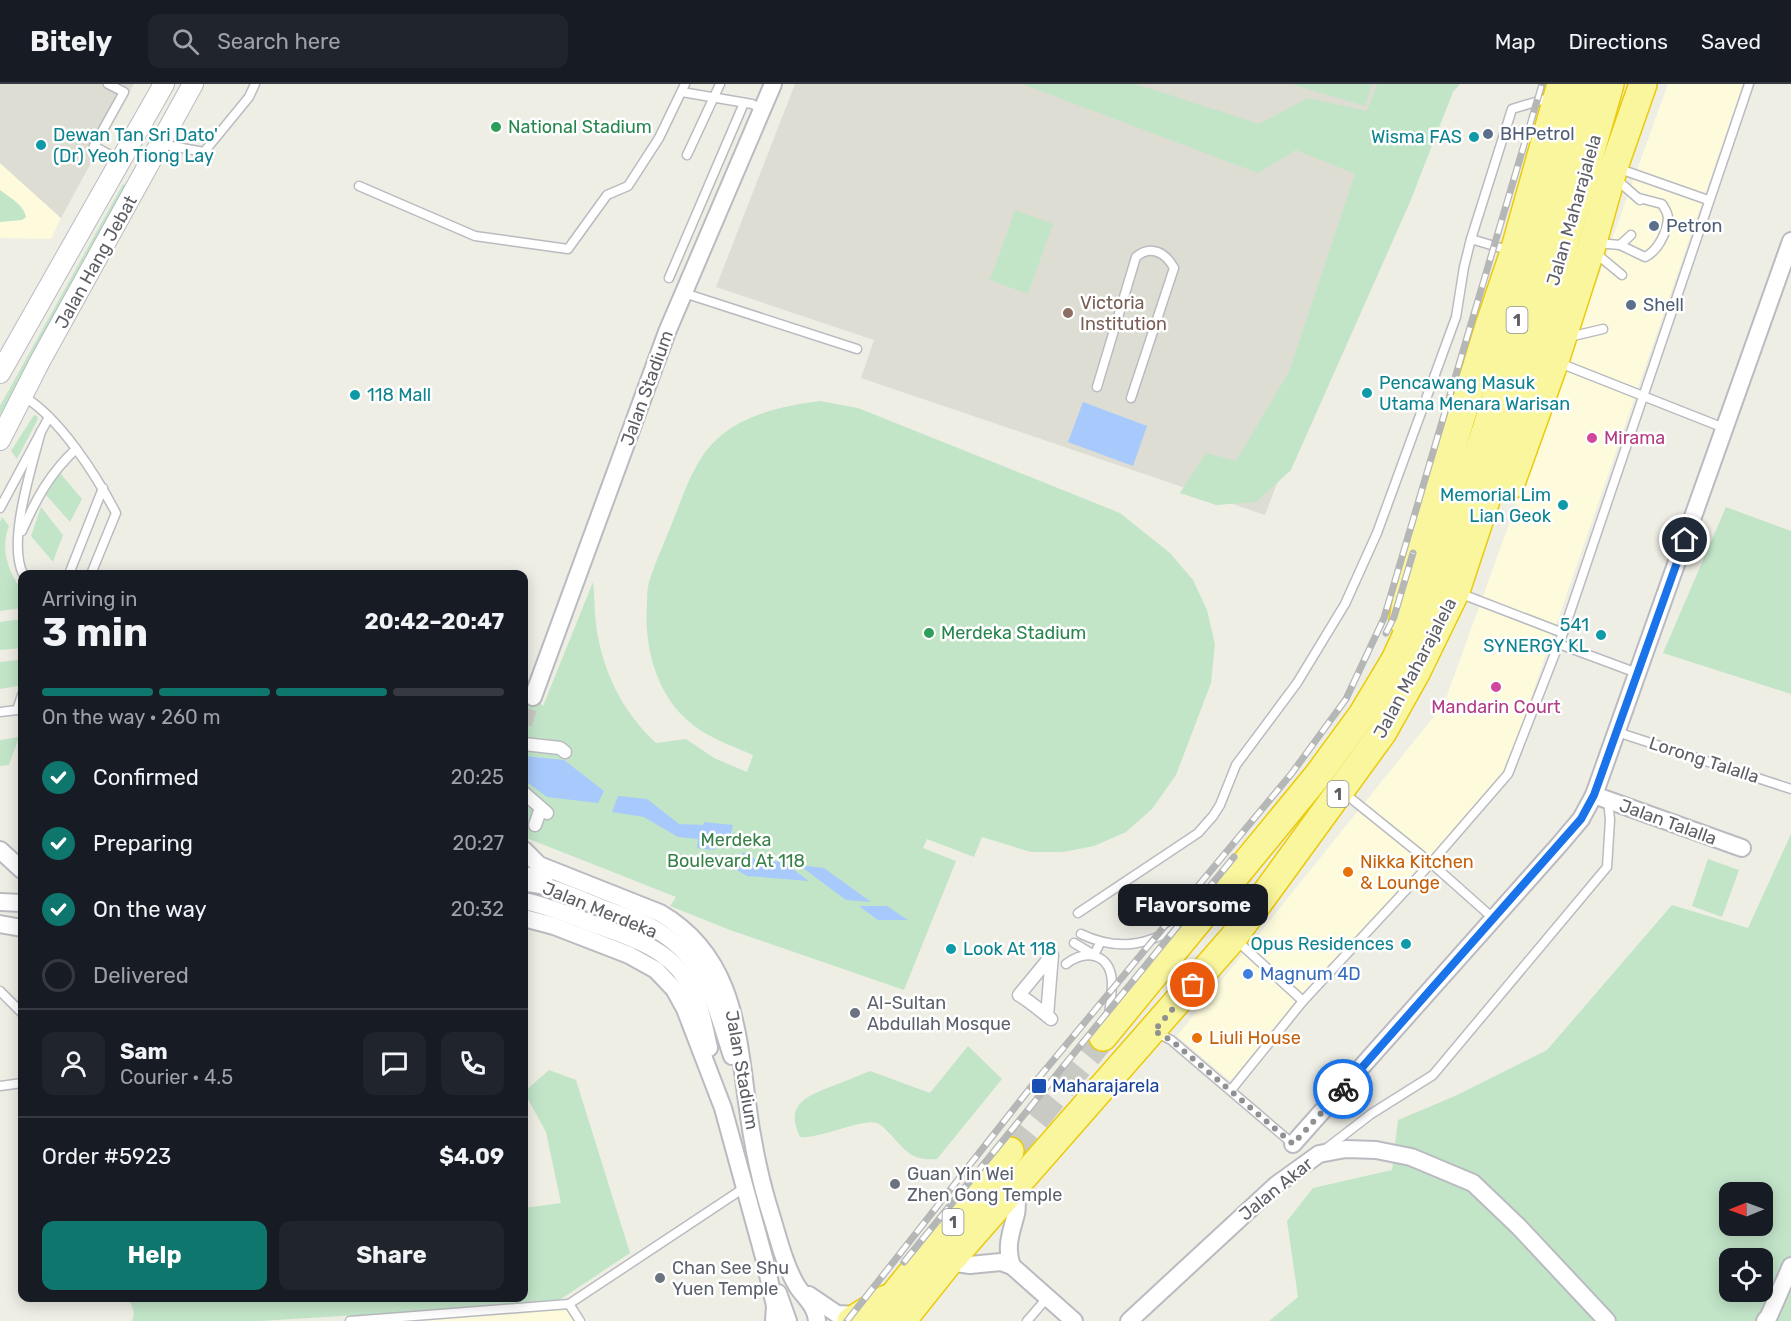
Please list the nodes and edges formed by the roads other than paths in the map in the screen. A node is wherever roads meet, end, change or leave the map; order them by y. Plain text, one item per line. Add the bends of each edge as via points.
1 (108, 84) edge
2 (164, 84) edge
3 (193, 84) edge
4 (255, 84) edge
5 (720, 84) edge
6 (773, 84) edge
7 (1586, 84) edge
8 (1610, 84) edge
9 (1643, 84) edge
10 (1749, 84) edge
11 (683, 88) edge
12 (1559, 90) edge
13 (715, 97) junction
14 (744, 103) junction
15 (762, 109) junction
16 (160, 144) junction
17 (687, 155) dead end
18 (119, 160) junction
19 (1612, 171) junction
20 (359, 186) dead end
21 (1708, 200) junction
22 (1631, 235) dead end
23 (1471, 239) junction
24 (1791, 241) edge
25 (1620, 244) junction
26 (1591, 246) junction
27 (1514, 252) junction
28 (1622, 275) dead end
29 (669, 278) dead end
30 (684, 293) junction
31 (1603, 329) dead end
32 (856, 349) dead end
33 (1559, 350) junction
34 (0, 373) edge
35 (1097, 387) dead end
36 (23, 396) junction
37 (1643, 396) junction
38 (1131, 398) dead end
39 (49, 417) junction
40 (1724, 428) junction
41 (41, 430) junction
42 (0, 440) edge
43 (76, 449) junction
44 (103, 488) junction
45 (0, 508) edge
46 (1478, 530) junction
47 (19, 540) junction
48 (22, 570) edge
49 (71, 570) edge
50 (93, 570) edge
51 (1456, 591) junction
52 (1563, 633) junction
53 (1559, 644) junction
54 (1395, 660) junction
55 (1637, 673) junction
56 (533, 697) tunnel mouth
57 (18, 710) edge
58 (0, 712) edge
59 (1617, 732) junction
60 (531, 742) edge
61 (566, 752) dead end
62 (1791, 789) edge
63 (1340, 790) junction
64 (528, 796) edge
65 (1601, 798) junction
66 (535, 825) dead end
67 (1742, 848) dead end
68 (0, 850) edge
69 (528, 854) edge
70 (1431, 863) junction
71 (18, 866) edge
72 (528, 873) edge
73 (570, 878) junction
74 (528, 884) edge
75 (0, 902) edge
76 (528, 902) edge
77 (18, 903) edge
78 (1078, 913) dead end
79 (1203, 913) junction
80 (1494, 918) junction
81 (528, 919) edge
82 (0, 924) edge
83 (18, 927) edge
84 (1081, 934) dead end
85 (1233, 938) junction
86 (1074, 943) dead end
87 (1100, 943) junction
88 (1094, 955) junction
89 (1066, 964) dead end
90 (0, 992) edge
91 (1303, 1002) junction
92 (707, 1004) junction
93 (18, 1009) edge
94 (1154, 1031) junction
95 (1105, 1034) joint
96 (18, 1084) edge
97 (0, 1086) edge
98 (1231, 1090) junction
99 (747, 1104) junction
100 (723, 1108) junction
101 (1293, 1144) joint
102 (1010, 1151) tunnel mouth
103 (1319, 1154) junction
104 (1016, 1185) junction
105 (744, 1188) junction
106 (765, 1261) junction
107 (949, 1262) junction
108 (1012, 1266) junction
109 (1791, 1266) edge
110 (800, 1290) junction
111 (1047, 1298) junction
112 (569, 1305) junction
113 (1141, 1316) edge
114 (861, 1319) edge
115 (378, 1320) edge
116 (350, 1321) edge
117 (580, 1321) edge
118 (774, 1321) edge
119 (788, 1321) edge
120 (816, 1321) edge
121 (902, 1321) edge
122 (1026, 1321) edge
123 (1074, 1321) edge
124 (1129, 1321) edge
125 (1607, 1321) edge
126 (1765, 1321) edge

1 - 18 lane via 124,92 94,146
2 - 18 street, Jalan Hang Jebat
3 - 16 street, Jalan Hang Jebat
4 - 16 lane via 204,152
5 - 13 lane
6 - 15 street, Jalan Stadium
7 - 54 highway, Jalan Maharajalela / 1 via 1487,427 1443,555
8 - 46 highway, Jalan Maharajalela / 1 via 1525,382
9 - 19 highway
10 - 21 lane
11 - 13 lane
11 - 20 lane via 628,186 607,195 568,249 475,236
12 - 23 lane via 1512,109
12 - 27 highway
13 - 14 lane
13 - 17 lane
14 - 15 lane
14 - 29 lane
15 - 30 street, Jalan Stadium
16 - 36 street, Jalan Hang Jebat
18 - 34 street, Jalan Hang Jebat
19 - 21 lane
19 - 25 lane via 1640,200 1662,204 1668,216 1665,232 1651,254 1645,257
19 - 26 highway
21 - 37 lane
22 - 25 lane
23 - 27 lane
23 - 78 lane via 1456,317 1377,533 1345,604 1297,683 1236,765 1213,816 1198,833
24 - 40 street
25 - 26 lane
26 - 28 lane
26 - 33 highway
27 - 54 highway via 1408,590
30 - 32 lane
30 - 56 street, Jalan Stadium
31 - 33 lane
33 - 37 lane
33 - 46 highway via 1507,495
35 - 38 lane via 1136,257 1151,250 1160,252 1174,268
36 - 39 lane
36 - 42 street, Jalan Hang Jebat
37 - 40 lane
37 - 52 lane
39 - 41 lane
39 - 43 lane
40 - 55 street
41 - 45 lane
41 - 47 lane via 22,505
43 - 44 lane
43 - 47 lane via 39,493
44 - 49 lane
44 - 50 lane via 116,513
46 - 51 highway, Jalan Maharajalela / 1
47 - 48 lane via 17,554
51 - 52 lane
51 - 63 highway, Jalan Maharajalela / 1 via 1383,732
52 - 53 lane
53 - 55 lane
53 - 70 lane via 1508,774
54 - 79 highway, Jalan Maharajalela / 1 via 1362,716 1318,775
55 - 59 street
57 - 58 lane
59 - 62 lane, Lorong Talalla
59 - 65 street
60 - 61 street
63 - 70 lane
63 - 85 highway, Jalan Maharajalela / 1
64 - 66 street via 544,810
65 - 67 street, Jalan Talalla
65 - 80 street
65 - 103 lane via 1610,820 1607,867 1433,1075 1371,1114
68 - 71 street
69 - 73 street, Jalan Stadium via 539,865
70 - 80 lane
70 - 91 lane
72 - 73 lane
73 - 99 street, Jalan Stadium via 660,913 676,922 705,952 732,1007
74 - 92 street, Jalan Merdeka via 551,888 652,928 685,950 701,971
75 - 77 street
76 - 92 street, Jalan Merdeka via 643,943 666,957
79 - 87 lane via 1141,942
79 - 95 highway, Jalan Maharajalela / 1
80 - 101 street
81 - 100 street, Jalan Stadium via 629,955 657,970 685,1009
82 - 83 street
84 - 87 lane
85 - 91 lane
85 - 94 highway, Jalan Maharajalela / 1
86 - 88 lane
87 - 88 lane
88 - 89 lane via 1083,955
88 - 95 lane via 1106,964 1112,979
90 - 93 lane
91 - 98 lane
92 - 99 street, Jalan Merdeka
92 - 100 street, Jalan Merdeka
94 - 98 lane via 1171,1040
94 - 104 highway, Jalan Maharajalela / 1
96 - 97 lane
98 - 101 lane
99 - 110 street, Jalan Stadium via 769,1209
100 - 105 street, Jalan Stadium
102 - 114 highway, 1 via 895,1294
103 - 113 street, Jalan Akar via 1276,1185
103 - 125 street, Jalan Akar via 1346,1149 1376,1150 1411,1157 1473,1183
104 - 107 highway, Jalan Maharajalela / 1
104 - 108 street via 1017,1212 1008,1241
105 - 106 street, Jalan Stadium
105 - 112 lane
106 - 118 street, Jalan Stadium via 774,1300
106 - 119 street, Jalan Stadium
107 - 108 street via 1001,1262
107 - 121 highway, Jalan Maharajalela / 1
108 - 111 street
109 - 126 street
110 - 114 street via 837,1314
110 - 120 street, Jalan Stadium via 813,1307
111 - 122 lane
111 - 123 street
112 - 115 lane
112 - 117 lane
113 - 124 street, Jalan Akar
115 - 116 lane

